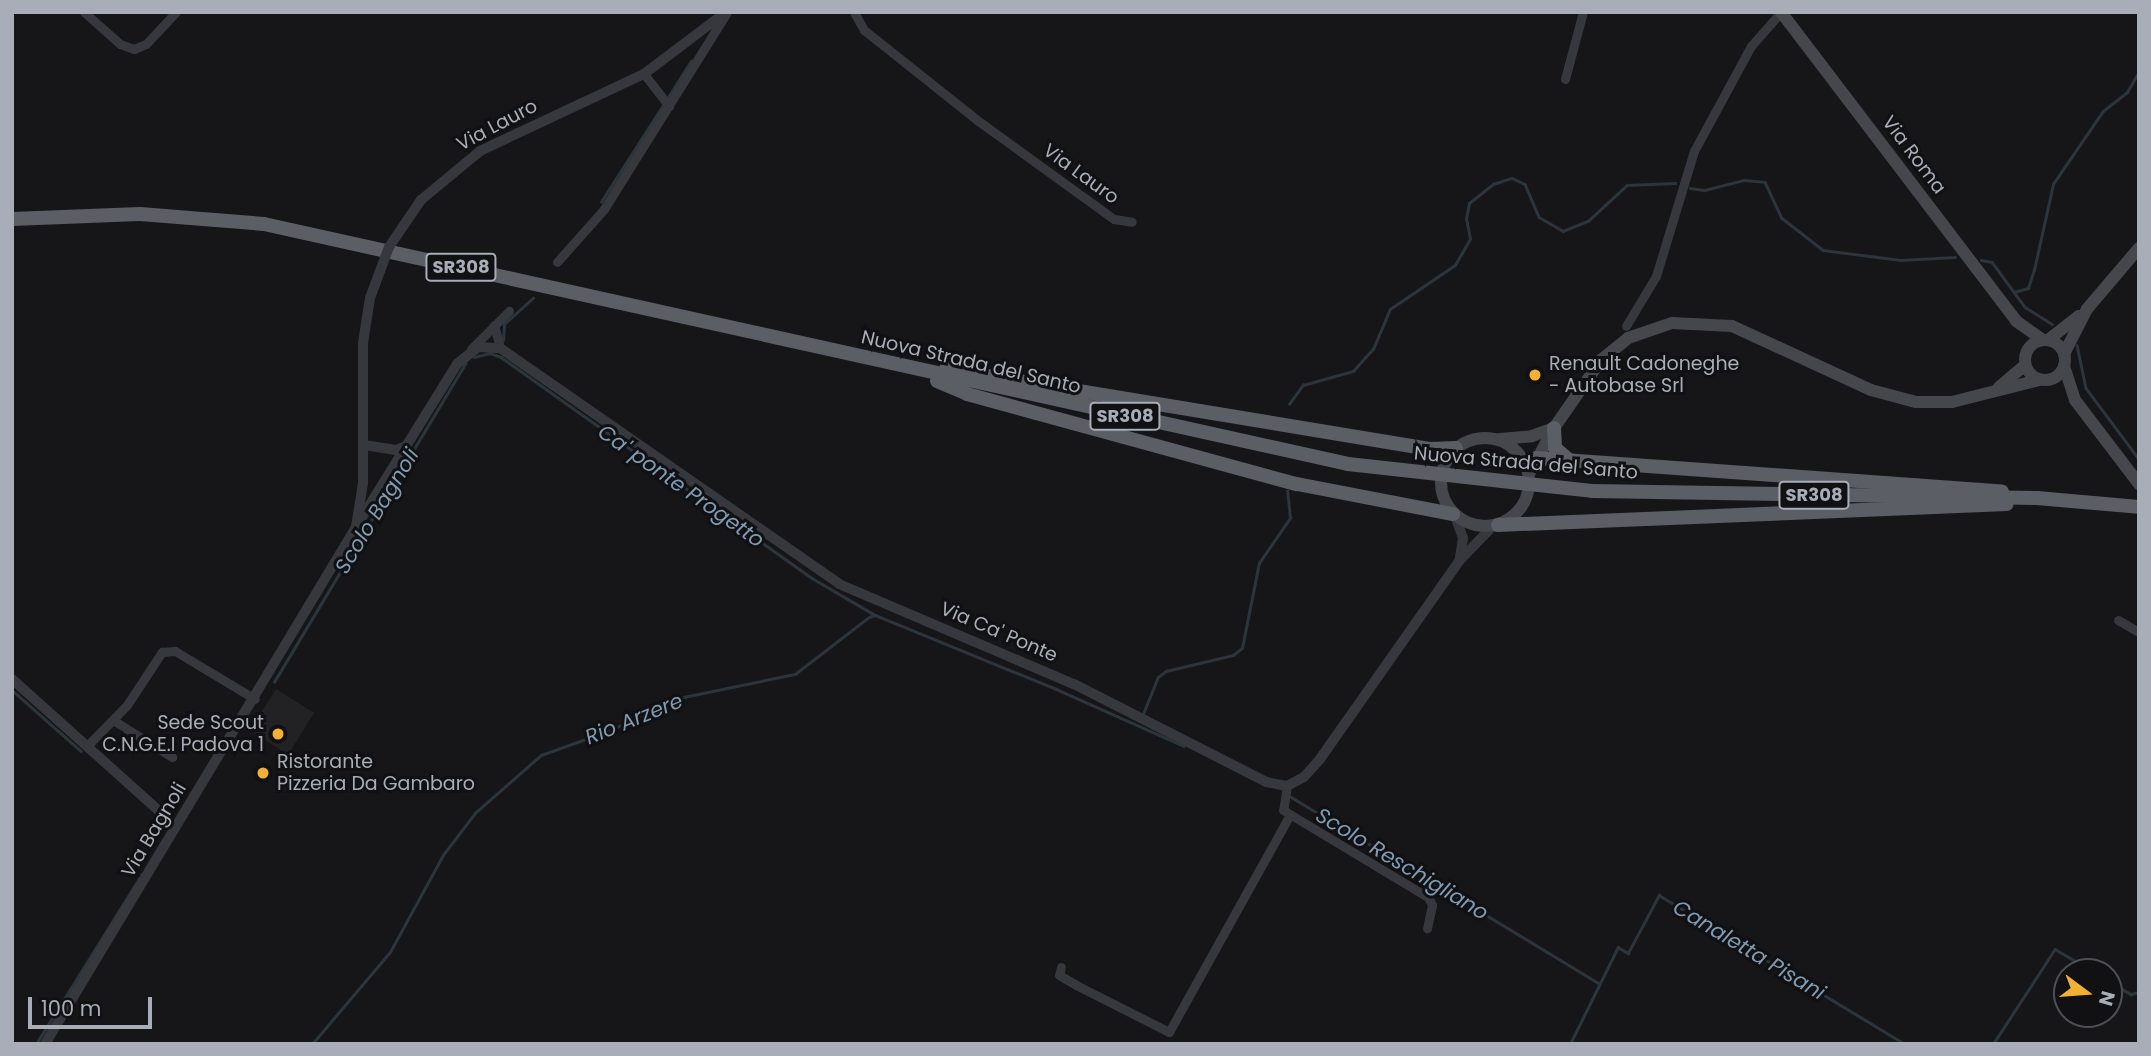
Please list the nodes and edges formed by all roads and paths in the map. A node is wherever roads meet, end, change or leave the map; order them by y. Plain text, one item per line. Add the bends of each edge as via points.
1 (84, 12) edge
2 (176, 12) edge
3 (726, 12) edge
4 (854, 12) edge
5 (1583, 12) edge
6 (1781, 12) edge
7 (644, 74) junction
8 (1566, 79) dead end
9 (669, 106) junction
10 (12, 219) edge
11 (1132, 222) dead end
12 (2139, 248) edge
13 (557, 262) dead end
14 (2087, 309) junction
15 (509, 312) dead end
16 (2016, 321) junction
17 (494, 325) junction
18 (1626, 326) dead end
19 (2045, 340) junction
20 (500, 348) junction
21 (470, 350) junction
22 (2025, 358) junction
23 (2064, 360) junction
24 (903, 367) junction
25 (2044, 380) junction
26 (1996, 390) junction
27 (2075, 400) junction
28 (1554, 428) junction
29 (1494, 439) junction
30 (409, 444) junction
31 (363, 445) junction
32 (1456, 448) junction
33 (1519, 453) junction
34 (1536, 458) junction
35 (1571, 462) junction
36 (1528, 474) junction
37 (2139, 484) edge
38 (2037, 498) junction
39 (2139, 507) edge
40 (1454, 515) junction
41 (1495, 526) junction
42 (356, 527) junction
43 (1459, 561) junction
44 (2118, 620) dead end
45 (2139, 632) edge
46 (12, 679) edge
47 (255, 699) junction
48 (113, 720) junction
49 (88, 745) junction
50 (172, 757) dead end
51 (1287, 786) junction
52 (159, 810) junction
53 (1290, 815) junction
54 (181, 818) junction
55 (174, 830) junction
56 (1427, 928) dead end
57 (1061, 967) dead end
58 (45, 1044) edge

1 - 2 street via 120,44 134,49 146,44
3 - 7 street, Via Lauro
3 - 9 street, Via Lauro
4 - 11 street, Via Lauro via 864,30 977,120 1114,219
5 - 8 street
6 - 16 main road, Via Roma
6 - 18 street via 1751,46 1694,151 1656,276
7 - 9 street
7 - 31 street, Via Lauro, bridge via 488,146 421,200 389,247 370,298 362,355
9 - 13 street, Via Lauro via 604,209
10 - 24 highway, Nuova Strada del Santo / SR308 via 140,214 264,224
12 - 14 main road
14 - 19 main road
14 - 23 main road
15 - 17 street, Via Bagnoli
16 - 19 main road, Via Roma
16 - 22 main road, Via Roma
17 - 20 street
17 - 21 street, Via Bagnoli
19 - 22 main road
19 - 23 main road, Via Roma
20 - 21 street
20 - 51 street, Via Ca' Ponte via 839,584 1074,684 1266,782
21 - 30 street, Via Bagnoli
22 - 25 main road
22 - 26 main road
23 - 25 main road
23 - 27 main road
24 - 32 highway via 972,371 1429,449
24 - 38 highway, Nuova Strada del Santo / SR308, bridge via 1348,464 1592,491
24 - 40 highway via 967,394 1297,485
25 - 26 main road
25 - 27 main road
26 - 28 main road via 1934,403 1897,398 1749,331 1692,321 1648,329 1615,346
27 - 37 main road
28 - 29 main road via 1532,436
28 - 34 main road
28 - 35 highway via 1555,448
29 - 32 main road via 1470,440
29 - 33 main road
30 - 31 street via 396,450
30 - 42 street, Via Bagnoli
31 - 42 street, Via Bagnoli via 363,495
32 - 40 main road via 1441,475 1442,496
33 - 34 main road
33 - 36 main road
34 - 35 highway
34 - 36 main road
35 - 38 highway via 1975,486
36 - 41 main road via 1523,505
38 - 39 highway, Nuova Strada del Santo / SR308
38 - 41 highway via 1979,508
40 - 41 main road via 1473,526
40 - 43 street via 1463,538
41 - 43 street
42 - 47 street, Via Bagnoli
43 - 51 street via 1320,759 1304,777
44 - 45 street
46 - 49 street
47 - 48 street via 168,650 157,657
47 - 54 street, Via Bagnoli
48 - 49 street
48 - 50 street
49 - 52 street
51 - 53 street via 1281,803
52 - 54 street
52 - 55 street
53 - 56 street via 1428,897 1432,905
53 - 57 street via 1169,1032 1059,975
54 - 55 street, Via Bagnoli
55 - 58 street, Via Bagnoli

